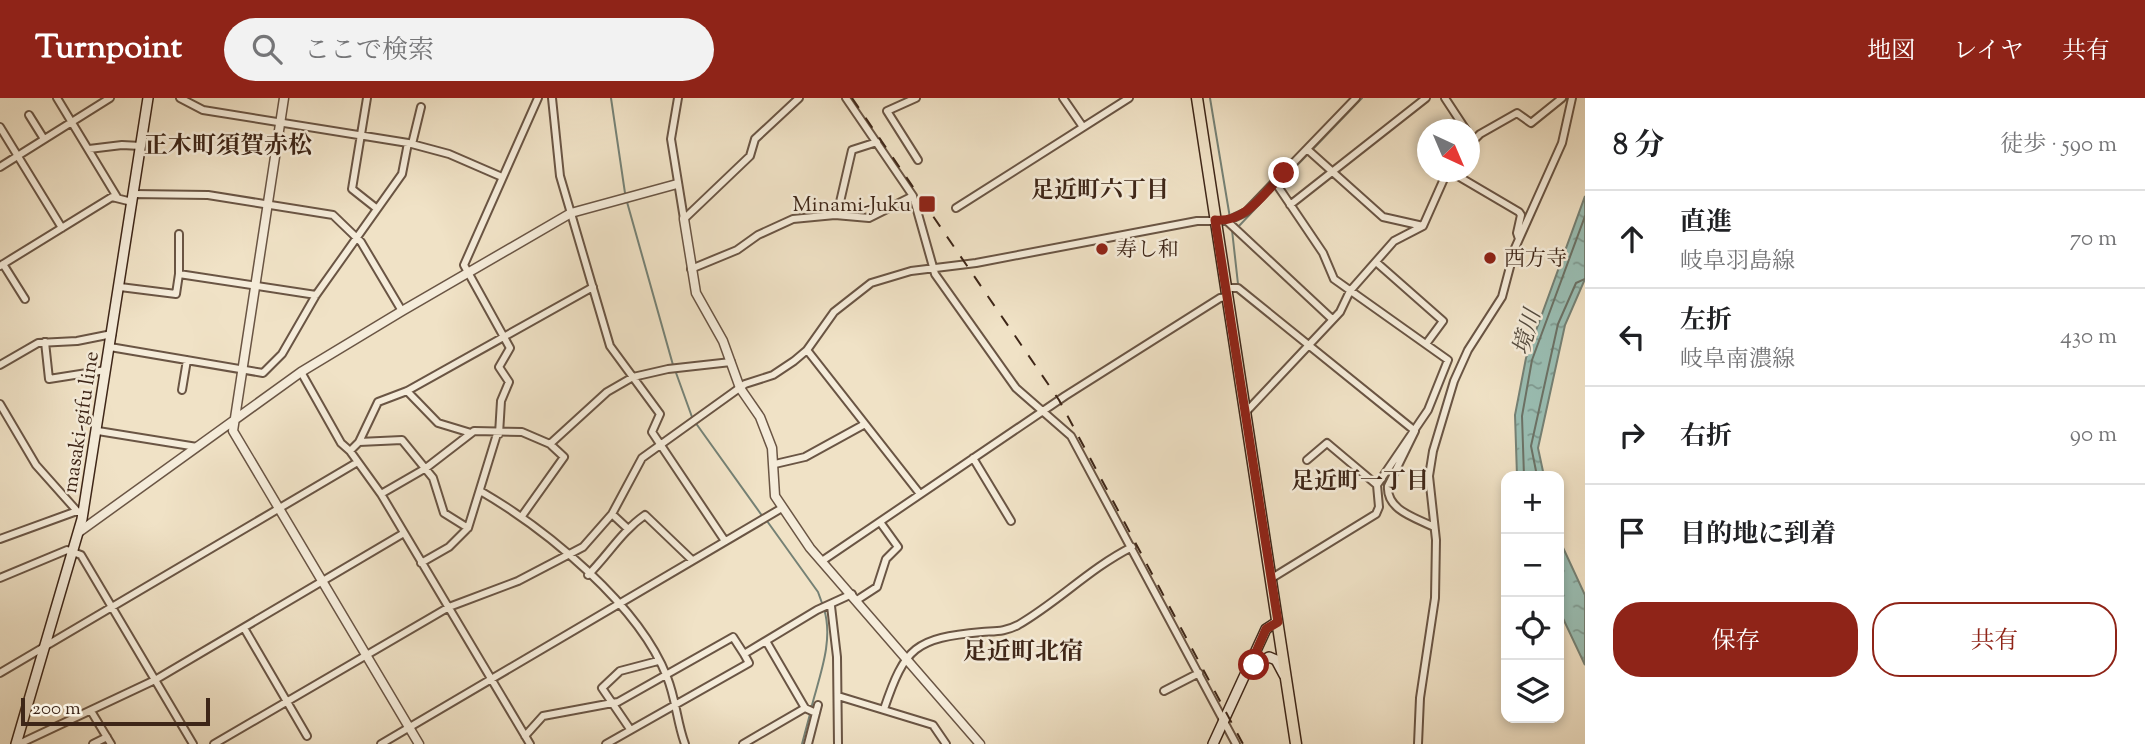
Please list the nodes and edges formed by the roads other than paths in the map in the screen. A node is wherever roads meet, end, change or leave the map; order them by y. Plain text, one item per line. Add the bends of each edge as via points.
1 (57, 98) edge
2 (110, 98) edge
3 (148, 98) edge
4 (180, 98) edge
5 (284, 98) edge
6 (367, 98) edge
7 (538, 98) edge
8 (552, 98) edge
9 (678, 98) edge
10 (799, 98) edge
11 (846, 98) edge
12 (916, 98) edge
13 (1063, 98) edge
14 (1129, 98) edge
15 (1197, 98) edge
16 (1356, 98) edge
17 (1426, 98) edge
18 (1445, 98) edge
19 (1562, 98) edge
20 (1572, 98) edge
21 (421, 107) dead end
22 (29, 115) dead end
23 (1459, 119) edge
24 (72, 122) junction
25 (281, 123) junction
26 (0, 127) edge
27 (1083, 127) junction
28 (362, 134) junction
29 (1480, 135) edge
30 (44, 139) junction
31 (877, 142) junction
32 (410, 143) junction
33 (141, 146) junction
34 (89, 149) junction
35 (1307, 149) junction
36 (18, 156) junction
37 (918, 160) dead end
38 (0, 167) edge
39 (1331, 172) junction
40 (502, 177) junction
41 (1275, 182) junction
42 (1444, 182) edge
43 (1466, 182) edge
44 (677, 184) junction
45 (117, 197) junction
46 (913, 197) junction
47 (133, 198) junction
48 (267, 205) junction
49 (1290, 205) junction
50 (376, 208) junction
51 (956, 208) dead end
52 (571, 213) junction
53 (837, 215) junction
54 (684, 219) junction
55 (1215, 220) junction
56 (1227, 221) junction
57 (1423, 226) junction
58 (62, 228) junction
59 (179, 234) dead end
60 (355, 236) junction
61 (1519, 239) junction
62 (1376, 262) junction
63 (1, 265) edge
64 (933, 267) junction
65 (691, 269) junction
66 (179, 274) junction
67 (467, 274) junction
68 (120, 287) junction
69 (256, 287) junction
70 (593, 287) junction
71 (1350, 291) junction
72 (1226, 293) junction
73 (316, 295) junction
74 (25, 299) dead end
75 (402, 311) junction
76 (1332, 319) junction
77 (112, 334) junction
78 (505, 338) junction
79 (45, 342) junction
80 (1308, 343) junction
81 (1426, 344) junction
82 (110, 347) junction
83 (807, 350) junction
84 (187, 359) junction
85 (731, 362) junction
86 (0, 365) edge
87 (244, 369) junction
88 (106, 370) junction
89 (301, 372) junction
90 (633, 377) junction
91 (740, 388) junction
92 (182, 390) dead end
93 (407, 391) junction
94 (0, 404) edge
95 (1043, 411) junction
96 (1245, 413) junction
97 (234, 422) junction
98 (865, 424) junction
99 (98, 431) junction
100 (1415, 431) junction
101 (471, 433) junction
102 (498, 434) junction
103 (359, 442) junction
104 (550, 444) junction
105 (659, 445) junction
106 (197, 447) junction
107 (350, 451) junction
108 (973, 458) junction
109 (1307, 460) dead end
110 (356, 463) junction
111 (775, 464) junction
112 (426, 468) junction
113 (1377, 485) junction
114 (481, 492) junction
115 (381, 494) junction
116 (919, 494) junction
117 (782, 508) junction
118 (280, 509) junction
119 (80, 512) junction
120 (612, 514) junction
121 (522, 516) junction
122 (1011, 521) dead end
123 (880, 522) junction
124 (1434, 527) junction
125 (468, 528) junction
126 (627, 528) junction
127 (79, 532) junction
128 (404, 533) junction
129 (0, 540) edge
130 (724, 541) junction
131 (1132, 547) junction
132 (74, 551) junction
133 (567, 555) junction
134 (692, 560) junction
135 (822, 561) junction
136 (421, 563) junction
137 (588, 575) junction
138 (0, 578) edge
139 (1272, 578) junction
140 (322, 580) junction
141 (855, 597) junction
142 (620, 603) junction
143 (831, 606) junction
144 (449, 607) junction
145 (111, 608) junction
146 (1278, 622) junction
147 (244, 628) junction
148 (766, 641) junction
149 (47, 645) junction
150 (744, 654) junction
151 (366, 655) junction
152 (907, 657) junction
153 (658, 661) junction
154 (1248, 670) junction
155 (0, 673) edge
156 (1199, 673) junction
157 (667, 676) junction
158 (155, 680) junction
159 (490, 681) junction
160 (1287, 683) junction
161 (1164, 691) dead end
162 (838, 696) junction
163 (286, 702) junction
164 (675, 703) junction
165 (611, 704) junction
166 (818, 705) dead end
167 (805, 708) junction
168 (884, 709) junction
169 (92, 711) junction
170 (816, 713) junction
171 (1224, 721) junction
172 (409, 727) junction
173 (631, 729) junction
174 (307, 736) dead end
175 (525, 736) junction
176 (107, 737) junction
177 (18, 744) edge
178 (93, 744) edge
179 (111, 744) edge
180 (193, 744) edge
181 (214, 744) edge
182 (381, 744) edge
183 (419, 744) edge
184 (530, 744) edge
185 (606, 744) edge
186 (685, 744) edge
187 (743, 744) edge
188 (808, 744) edge
189 (838, 744) edge
190 (946, 744) edge
191 (980, 744) edge
192 (1213, 744) edge
193 (1236, 744) edge
194 (1296, 744) edge
195 (1418, 744) edge

1 - 24 street
2 - 24 street
3 - 33 main road, masaki-gifu line
4 - 25 street via 203,110
5 - 25 street
6 - 28 street
7 - 40 street
8 - 52 street via 560,176
9 - 44 street via 671,139
10 - 54 street via 755,139 750,156
11 - 31 street
12 - 37 street via 887,111
13 - 27 street
14 - 27 street
15 - 55 main road
16 - 35 street
17 - 39 street
18 - 23 street
19 - 29 street via 1531,123 1517,113
20 - 61 street via 1562,144
21 - 32 street
22 - 30 street
24 - 30 street
24 - 34 street
25 - 28 street
25 - 48 street
26 - 36 street
27 - 51 street
28 - 32 street
28 - 50 street via 352,189
30 - 36 street
31 - 46 street
31 - 53 street via 852,150
32 - 40 street
32 - 50 street via 402,174
33 - 34 street
33 - 47 main road, masaki-gifu line
34 - 45 street
35 - 39 street
35 - 41 street
36 - 38 street
36 - 58 street
39 - 49 street
39 - 57 street via 1382,217
40 - 67 street via 464,265
41 - 49 street
41 - 56 street via 1246,212
42 - 57 street
43 - 61 street via 1519,212
44 - 52 street
44 - 54 street
45 - 47 street
45 - 58 street
46 - 53 street via 869,218
46 - 64 street
47 - 48 street via 208,195
47 - 68 main road, masaki-gifu line
48 - 60 street via 333,215
48 - 69 street
49 - 71 street via 1323,253 1334,279
50 - 60 street
52 - 67 street
52 - 70 street
53 - 65 street via 793,219
54 - 65 street
55 - 56 street
55 - 64 street
55 - 72 main road
56 - 76 street
57 - 62 street via 1399,237
58 - 63 street
59 - 66 street
60 - 73 street
60 - 75 street
61 - 124 street via 1502,297 1468,350 1443,415 1429,475
62 - 71 street
62 - 81 street via 1443,321
63 - 74 street
64 - 83 street via 870,284 834,312
64 - 95 street via 1016,388
65 - 85 street via 702,308
66 - 68 street via 176,294
66 - 69 street
67 - 75 street
67 - 78 street
68 - 77 main road, masaki-gifu line
69 - 73 street
69 - 87 street
70 - 78 street
70 - 90 street via 610,346
71 - 76 street
71 - 81 street
72 - 80 street via 1238,288
72 - 95 street
72 - 96 main road
73 - 87 street via 282,354 263,373
75 - 89 street
76 - 80 street
77 - 79 street
77 - 82 main road, masaki-gifu line
78 - 93 street
78 - 102 street via 510,348 499,367 509,382 501,401
79 - 86 street
79 - 88 street via 49,379
80 - 96 street
80 - 100 street
81 - 100 street via 1448,360
82 - 84 street
82 - 88 main road, masaki-gifu line
83 - 91 street via 773,375
83 - 98 street
84 - 87 street
84 - 92 street
85 - 90 street
85 - 91 street
87 - 97 street
88 - 99 main road, masaki-gifu line
89 - 97 street
89 - 107 street
90 - 104 street via 607,392
90 - 105 street via 660,414 652,432
91 - 105 street
91 - 111 street via 760,417
93 - 101 street via 438,423
93 - 103 street via 378,402
94 - 119 street via 36,465
95 - 108 street
95 - 131 street via 1071,436
96 - 139 main road
97 - 106 street
97 - 118 street via 233,431
98 - 111 street via 804,457
98 - 116 street
99 - 106 street
99 - 119 main road, masaki-gifu line
100 - 113 street
100 - 124 street via 1387,494 1392,504
101 - 102 street
101 - 112 street
102 - 104 street via 522,432
102 - 114 street
103 - 107 street
103 - 112 street via 402,440
104 - 121 street via 564,457
105 - 120 street via 642,458
105 - 130 street
106 - 127 street
107 - 110 street
108 - 116 street
108 - 122 street
109 - 113 street via 1327,443
110 - 115 street
110 - 118 street
111 - 117 street via 774,486
112 - 115 street
112 - 125 street via 444,513
113 - 139 street via 1376,514
114 - 121 street
114 - 125 street
115 - 128 street
116 - 123 street
117 - 130 street
117 - 135 street
118 - 140 street
118 - 145 street
119 - 127 main road, masaki-gifu line
119 - 129 street
120 - 126 street
120 - 133 street via 583,547
121 - 133 street
123 - 135 street
123 - 141 street via 898,547 886,559 877,587
124 - 195 street via 1435,598
125 - 136 street via 449,547
126 - 134 street via 645,515
126 - 137 street
127 - 132 main road, masaki-gifu line
128 - 136 street
128 - 140 street
130 - 134 street
131 - 152 street via 1009,630 936,638
131 - 156 street
132 - 138 street
132 - 145 street via 81,555
132 - 149 main road, masaki-gifu line
133 - 137 street
133 - 144 street via 519,580
134 - 142 street
135 - 141 street
136 - 144 street
137 - 142 street
139 - 146 main road
140 - 147 street
140 - 151 street
141 - 143 street
141 - 152 street
142 - 153 street
142 - 159 street
143 - 148 street
143 - 162 street
144 - 151 street
144 - 159 street
145 - 149 street
145 - 158 street
146 - 154 main road via 1266,629
146 - 160 main road
147 - 158 street
147 - 163 street
148 - 150 street
148 - 167 street
149 - 155 street
149 - 177 main road, masaki-gifu line
150 - 157 street via 733,637
150 - 164 street via 749,663
151 - 163 street
151 - 172 street
152 - 168 street
152 - 191 street
153 - 157 street
153 - 165 street via 620,671 605,681 602,688
154 - 160 main road via 1269,657 1280,666
154 - 171 main road
156 - 161 street
156 - 171 street
157 - 164 street
157 - 165 street
158 - 169 street
158 - 180 street
159 - 172 street
159 - 175 street
160 - 194 main road
162 - 168 street
162 - 189 street
163 - 174 street
163 - 181 street
164 - 173 street
164 - 186 street
165 - 173 street
165 - 175 street via 543,716
166 - 170 street
167 - 170 street
167 - 187 street
168 - 190 street via 933,725
169 - 176 street
169 - 177 street
170 - 188 street
171 - 192 main road
171 - 193 street
172 - 182 street
172 - 183 street
173 - 185 street
175 - 184 street
176 - 178 street
176 - 179 street

